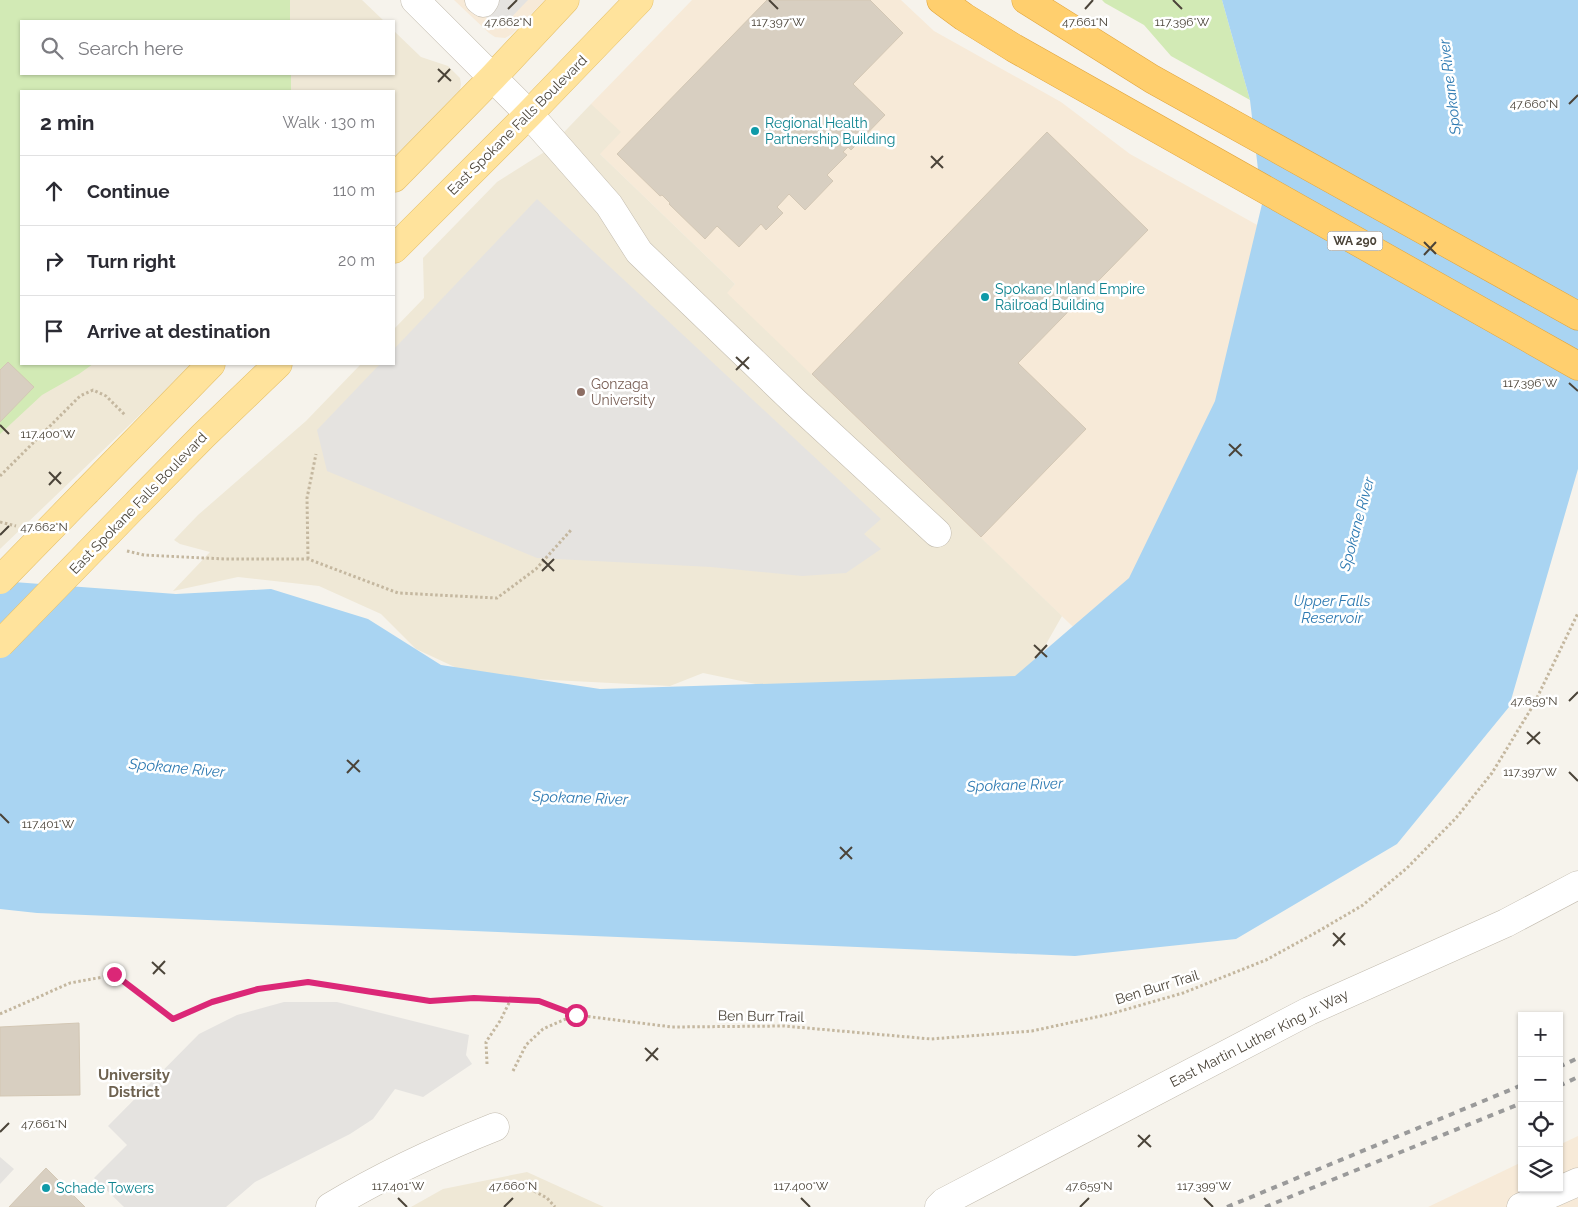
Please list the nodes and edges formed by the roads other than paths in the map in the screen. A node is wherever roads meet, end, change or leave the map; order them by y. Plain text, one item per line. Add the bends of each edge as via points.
1 (479, 0) edge
2 (485, 0) edge
3 (565, 0) edge
4 (639, 0) edge
5 (941, 0) edge
6 (1026, 0) edge
7 (427, 4) edge
8 (493, 77) junction
9 (529, 114) junction
10 (395, 177) edge
11 (395, 248) edge
12 (1578, 316) edge
13 (211, 365) edge
14 (277, 365) edge
15 (1578, 366) edge
16 (937, 532) dead end
17 (0, 580) edge
18 (0, 644) edge
19 (1578, 885) edge
20 (495, 1127) dead end
21 (1578, 1182) edge
22 (934, 1205) edge
23 (330, 1207) edge
24 (1521, 1207) edge

1 - 2 street via 482,3
3 - 8 main road
4 - 9 main road, East Spokane Falls Boulevard
5 - 15 highway, WA 290 via 1014,48
6 - 12 highway via 1152,79
7 - 8 street
8 - 9 street
8 - 10 main road
9 - 11 main road, East Spokane Falls Boulevard
9 - 16 street via 609,205 640,252 795,402
13 - 17 main road, bridge
14 - 18 main road, East Spokane Falls Boulevard, bridge
19 - 22 street, East Martin Luther King Jr. Way via 1506,923 1308,1011
20 - 23 street via 407,1164
21 - 24 street

